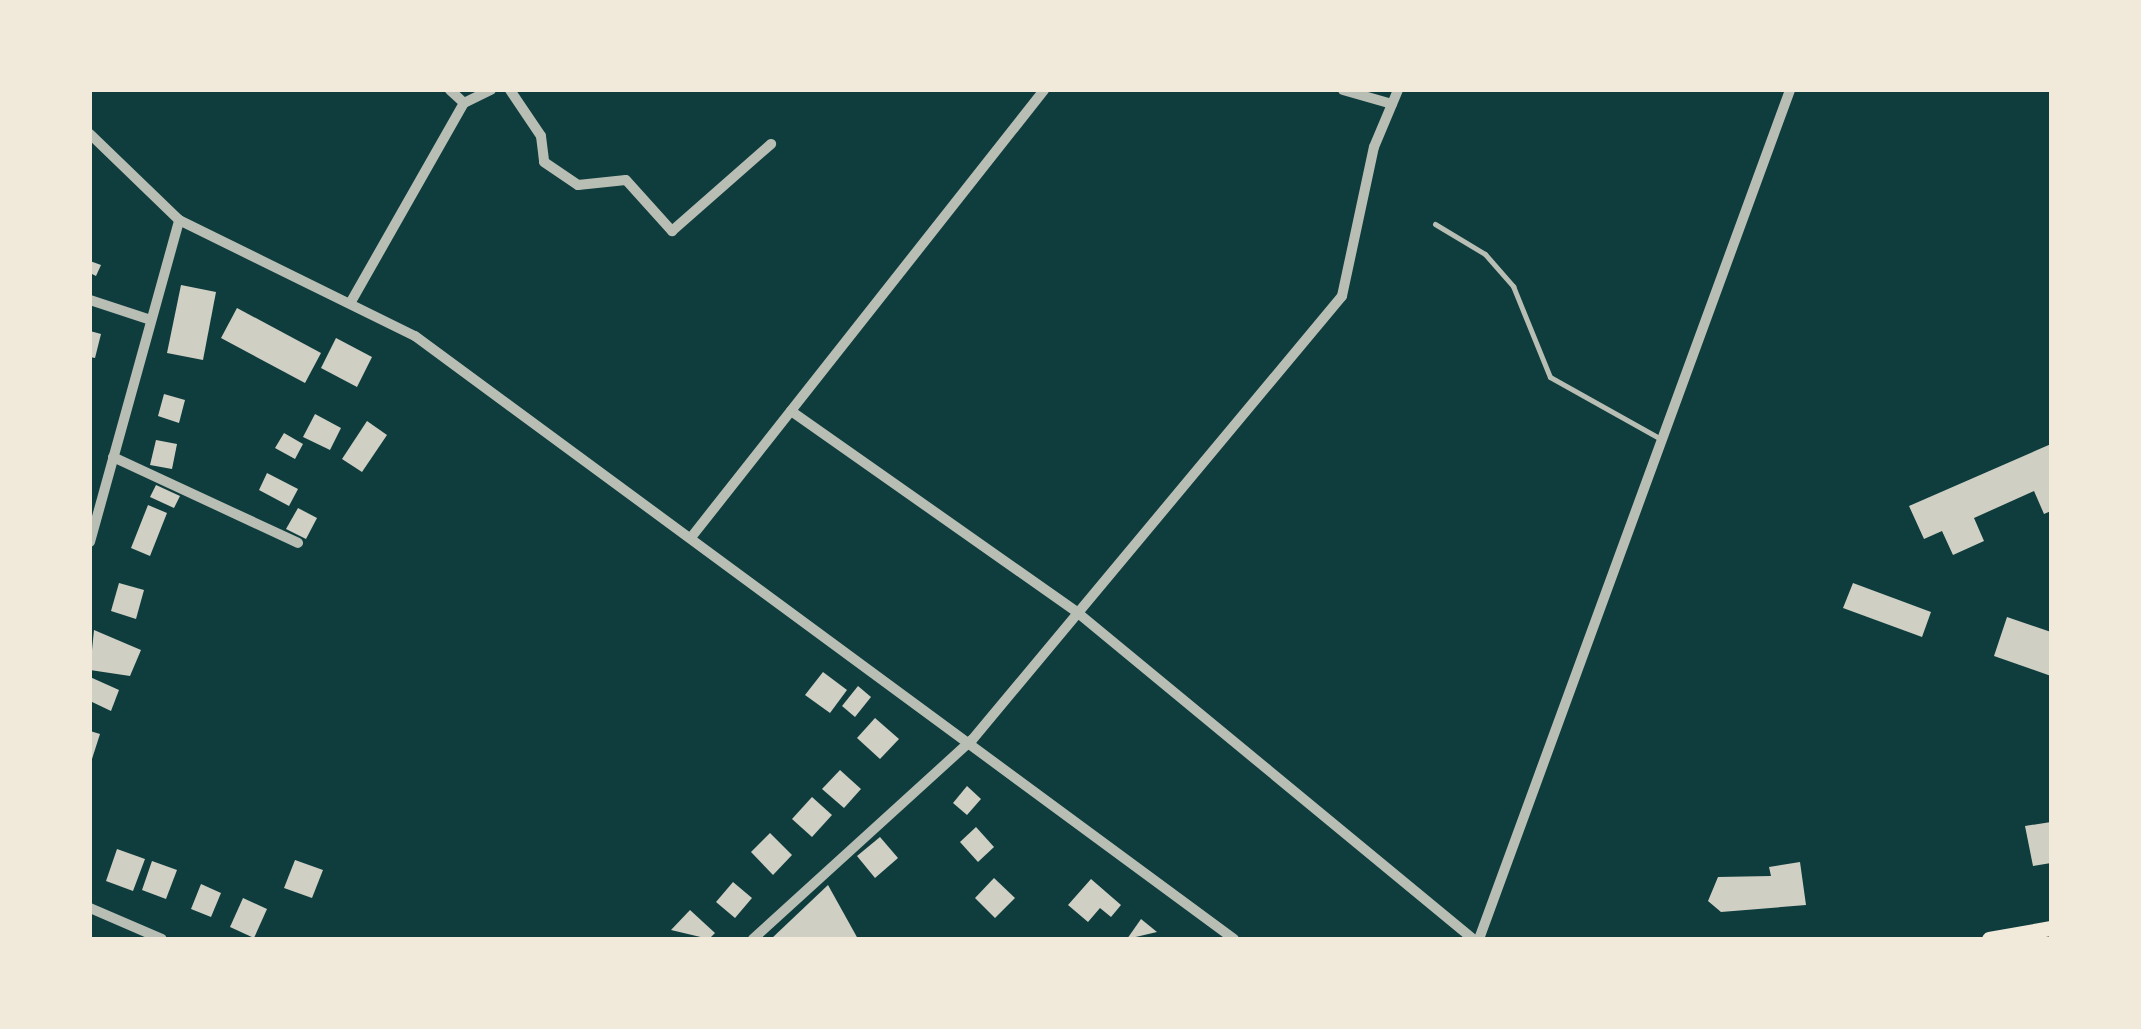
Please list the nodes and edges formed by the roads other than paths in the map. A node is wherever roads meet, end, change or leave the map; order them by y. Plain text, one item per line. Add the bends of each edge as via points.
1 (450, 90) edge
2 (491, 90) edge
3 (510, 90) edge
4 (1044, 90) edge
5 (1343, 90) edge
6 (1398, 90) edge
7 (1790, 90) edge
8 (464, 103) junction
9 (1392, 104) junction
10 (90, 134) edge
11 (771, 144) dead end
12 (179, 220) junction
13 (1435, 224) dead end
14 (90, 300) edge
15 (352, 300) junction
16 (151, 320) junction
17 (791, 411) junction
18 (1662, 440) junction
19 (114, 457) junction
20 (94, 515) edge
21 (693, 536) junction
22 (90, 542) edge
23 (298, 543) dead end
24 (1078, 613) junction
25 (972, 740) junction
26 (90, 908) edge
27 (2051, 928) edge
28 (162, 939) edge
29 (753, 939) edge
30 (1234, 939) edge
31 (1476, 939) edge
32 (1988, 939) edge

1 - 8 street
2 - 8 street
3 - 11 street via 541,136 544,162 578,185 626,180 672,231
4 - 17 street
5 - 9 street
6 - 9 street
7 - 18 street
8 - 15 street
9 - 24 street via 1342,296
10 - 12 street
12 - 15 street
12 - 16 street
13 - 18 lane via 1485,254 1514,286 1550,377
14 - 16 street
15 - 21 street
16 - 19 street
17 - 21 street
17 - 24 street
18 - 31 street
19 - 20 street
19 - 23 street
20 - 22 street
21 - 25 street
24 - 25 street
24 - 31 street
25 - 29 street
25 - 30 street
26 - 28 street
27 - 32 main road

